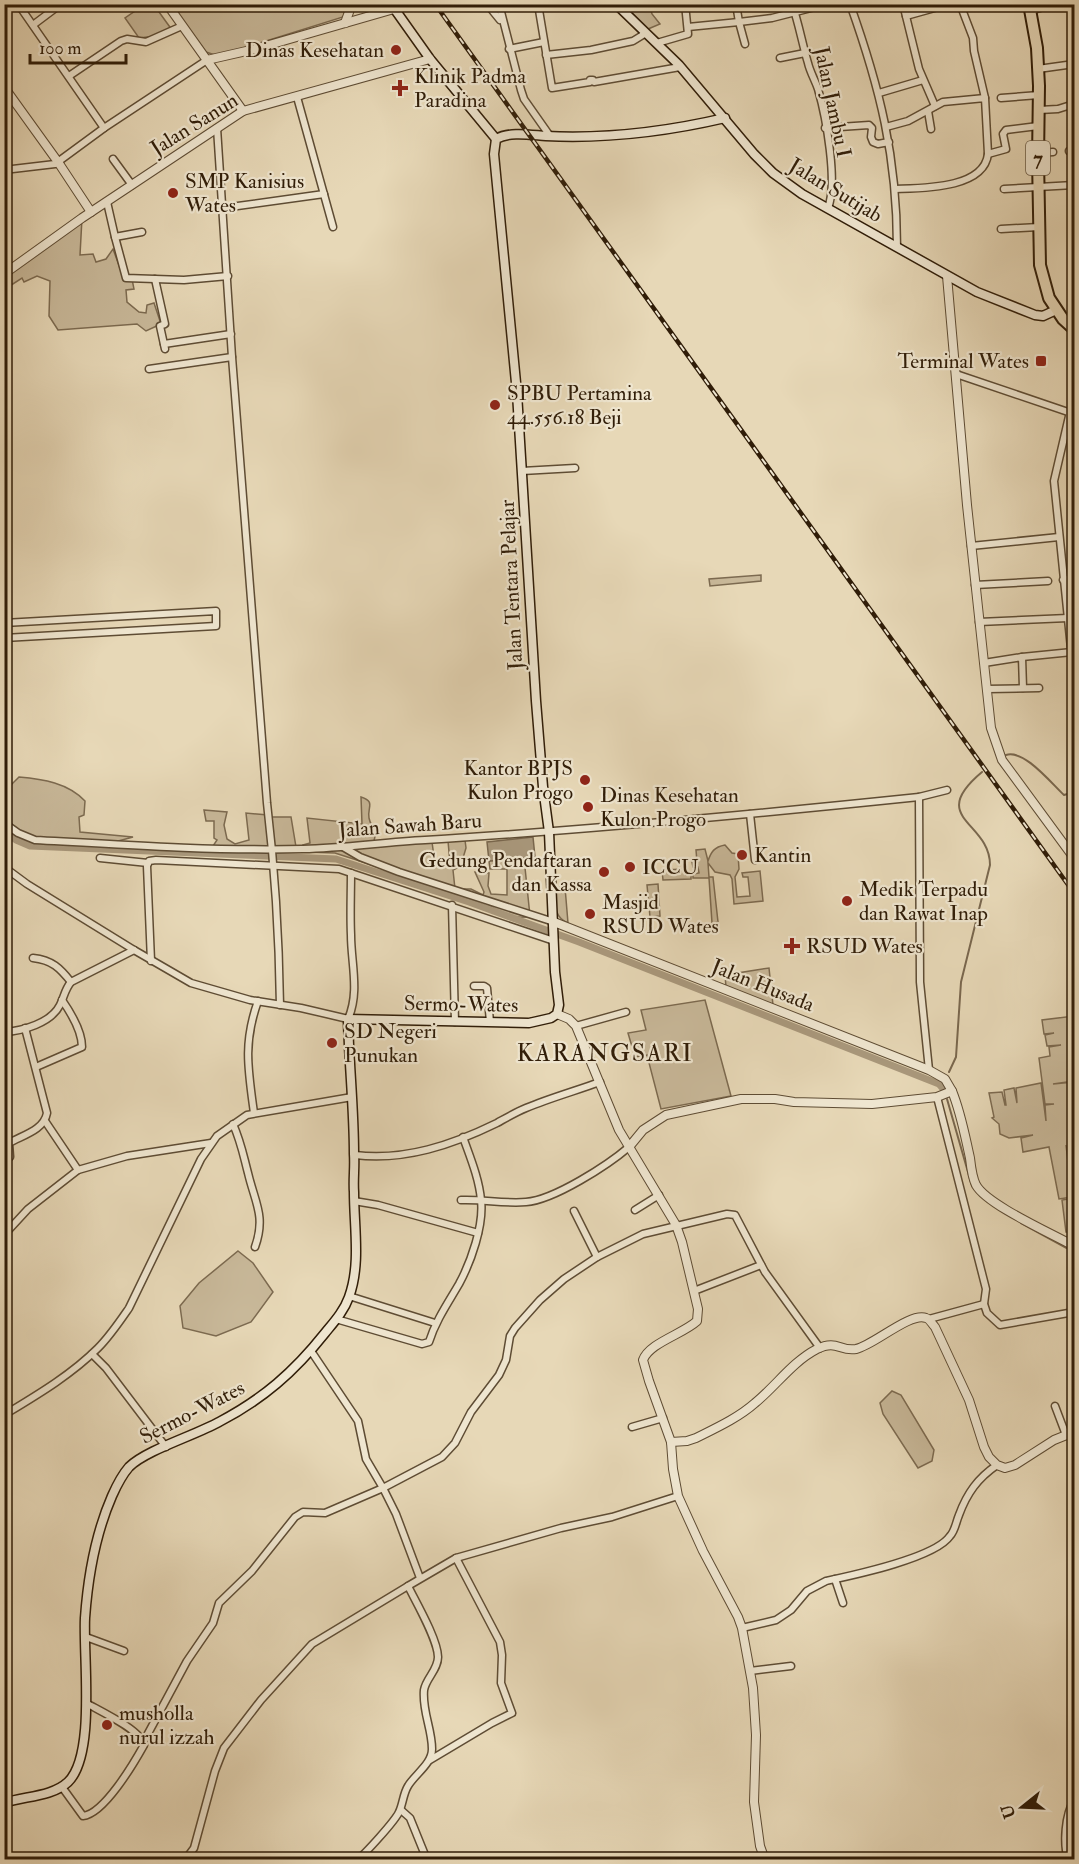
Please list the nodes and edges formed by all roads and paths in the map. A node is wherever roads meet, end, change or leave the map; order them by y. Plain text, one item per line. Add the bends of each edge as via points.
1 (18, 4) edge
2 (61, 4) edge
3 (167, 4) edge
4 (351, 4) edge
5 (487, 4) edge
6 (499, 4) edge
7 (538, 4) edge
8 (616, 4) edge
9 (685, 4) edge
10 (736, 4) edge
11 (850, 4) edge
12 (903, 4) edge
13 (949, 4) edge
14 (960, 4) edge
15 (1054, 4) edge
16 (823, 5) edge
17 (393, 7) edge
18 (793, 8) edge
19 (1029, 8) edge
20 (906, 16) junction
21 (503, 22) junction
22 (739, 22) junction
23 (345, 23) junction
24 (33, 25) junction
25 (182, 26) junction
26 (688, 27) junction
27 (646, 33) junction
28 (544, 42) junction
29 (657, 43) junction
30 (745, 44) dead end
31 (509, 50) junction
32 (806, 53) junction
33 (546, 55) junction
34 (780, 58) dead end
35 (430, 59) junction
36 (207, 60) junction
37 (1074, 64) edge
38 (680, 67) junction
39 (1038, 69) junction
40 (69, 76) junction
41 (923, 80) junction
42 (4, 87) edge
43 (879, 93) junction
44 (1039, 95) junction
45 (297, 96) junction
46 (985, 98) junction
47 (1001, 98) dead end
48 (1074, 104) edge
49 (935, 106) junction
50 (1039, 110) junction
51 (243, 111) junction
52 (928, 111) junction
53 (724, 118) junction
54 (1038, 126) junction
55 (886, 127) junction
56 (104, 128) junction
57 (217, 128) junction
58 (825, 128) junction
59 (931, 129) dead end
60 (550, 136) junction
61 (496, 139) junction
62 (889, 142) junction
63 (1053, 152) dead end
64 (1038, 153) junction
65 (988, 154) junction
66 (113, 159) dead end
67 (58, 162) junction
68 (4, 170) edge
69 (132, 185) junction
70 (1074, 185) edge
71 (1039, 188) junction
72 (895, 189) junction
73 (1004, 189) dead end
74 (324, 194) junction
75 (107, 202) junction
76 (223, 207) junction
77 (828, 208) junction
78 (91, 212) junction
79 (333, 227) dead end
80 (1039, 227) junction
81 (1001, 229) dead end
82 (142, 232) dead end
83 (115, 237) junction
84 (897, 247) junction
85 (4, 274) edge
86 (228, 276) junction
87 (947, 276) junction
88 (155, 279) junction
89 (1056, 310) junction
90 (1074, 329) edge
91 (231, 334) junction
92 (232, 357) junction
93 (149, 369) dead end
94 (956, 374) junction
95 (1072, 413) edge
96 (575, 468) dead end
97 (522, 471) junction
98 (1059, 537) junction
99 (971, 546) junction
100 (1074, 578) edge
101 (1063, 580) junction
102 (1048, 581) dead end
103 (975, 585) junction
104 (114, 616) junction
105 (1068, 618) junction
106 (979, 622) junction
107 (4, 623) edge
108 (116, 632) junction
109 (4, 638) edge
110 (1072, 652) junction
111 (1022, 657) junction
112 (984, 663) junction
113 (1074, 678) edge
114 (1023, 688) junction
115 (1039, 688) dead end
116 (987, 689) junction
117 (947, 790) dead end
118 (919, 798) junction
119 (750, 814) junction
120 (4, 823) edge
121 (549, 832) junction
122 (342, 847) junction
123 (273, 850) junction
124 (100, 858) dead end
125 (1074, 858) edge
126 (755, 860) dead end
127 (148, 863) junction
128 (274, 864) junction
129 (4, 867) edge
130 (351, 873) junction
131 (470, 897) junction
132 (452, 905) junction
133 (467, 908) junction
134 (554, 926) junction
135 (554, 940) junction
136 (134, 950) junction
137 (33, 958) dead end
138 (151, 961) junction
139 (71, 982) junction
140 (474, 986) dead end
141 (62, 1000) junction
142 (258, 1001) junction
143 (280, 1005) junction
144 (626, 1012) dead end
145 (557, 1014) junction
146 (348, 1019) junction
147 (455, 1022) junction
148 (489, 1022) junction
149 (576, 1026) junction
150 (25, 1028) junction
151 (4, 1032) edge
152 (36, 1067) junction
153 (928, 1070) junction
154 (600, 1082) junction
155 (952, 1091) junction
156 (352, 1096) junction
157 (937, 1097) junction
158 (254, 1113) junction
159 (45, 1121) junction
160 (232, 1124) junction
161 (463, 1137) junction
162 (211, 1143) junction
163 (629, 1147) junction
164 (355, 1155) junction
165 (4, 1161) edge
166 (78, 1170) junction
167 (659, 1195) junction
168 (481, 1199) junction
169 (461, 1200) dead end
170 (354, 1201) junction
171 (635, 1210) dead end
172 (574, 1211) dead end
173 (676, 1225) junction
174 (478, 1233) junction
175 (4, 1235) edge
176 (1074, 1246) edge
177 (255, 1247) dead end
178 (597, 1257) junction
179 (762, 1265) junction
180 (694, 1291) junction
181 (349, 1296) junction
182 (984, 1304) junction
183 (1074, 1312) edge
184 (336, 1319) junction
185 (929, 1319) junction
186 (435, 1323) junction
187 (820, 1348) junction
188 (311, 1351) junction
189 (92, 1354) junction
190 (1055, 1406) dead end
191 (4, 1415) edge
192 (663, 1418) junction
193 (632, 1427) dead end
194 (1070, 1434) edge
195 (671, 1442) junction
196 (166, 1447) junction
197 (997, 1464) junction
198 (383, 1488) junction
199 (678, 1496) junction
200 (456, 1558) junction
201 (420, 1578) junction
202 (835, 1579) junction
203 (408, 1586) junction
204 (843, 1604) dead end
205 (742, 1628) junction
206 (86, 1637) junction
207 (124, 1651) dead end
208 (791, 1666) dead end
209 (750, 1671) junction
210 (86, 1703) junction
211 (144, 1741) junction
212 (430, 1760) junction
213 (62, 1786) junction
214 (1074, 1800) edge
215 (4, 1803) edge
216 (401, 1809) junction
217 (185, 1860) edge
218 (357, 1860) edge
219 (428, 1860) edge
220 (765, 1860) edge
221 (1068, 1860) edge

1 - 24 street
2 - 24 street
3 - 25 street
4 - 23 street
5 - 21 street
6 - 21 street
7 - 28 street
8 - 27 main road, Jalan Sutijab
9 - 26 street
10 - 22 street
11 - 43 street
12 - 20 street
13 - 20 street
14 - 46 street via 973,38
15 - 19 street
16 - 18 street
17 - 23 street
17 - 35 main road
18 - 22 street via 772,18
18 - 32 street, Jalan Jambu I
19 - 39 highway, 7
20 - 41 street
21 - 31 street
22 - 26 street
22 - 30 street
23 - 36 street
24 - 40 street
25 - 36 street
25 - 40 street via 146,42 120,41
26 - 29 street via 688,34
27 - 29 main road, Jalan Sutijab
27 - 33 street via 633,41
28 - 31 street
28 - 33 street
29 - 38 main road, Jalan Sutijab
31 - 60 street via 524,99
32 - 34 street
32 - 58 street, Jalan Jambu I
33 - 38 street via 552,88
35 - 45 street, Jalan Sanun
35 - 61 main road
36 - 51 street
36 - 56 street
37 - 39 street
38 - 53 main road, Jalan Sutijab
39 - 44 highway, 7
40 - 56 street
41 - 43 street
41 - 49 street
42 - 67 street
43 - 55 street
44 - 47 street
44 - 50 highway, 7
45 - 51 street, Jalan Sanun
45 - 74 street
46 - 49 street
46 - 65 street
48 - 50 street
49 - 52 street
50 - 54 highway, 7
51 - 57 street, Jalan Sanun
52 - 55 street
52 - 59 street
53 - 60 main road via 631,135
53 - 77 main road, Jalan Sutijab via 773,173
54 - 64 highway, 7
54 - 65 street via 1006,130 1006,149
55 - 62 street
56 - 67 street
57 - 69 street, Jalan Sanun
57 - 76 street
58 - 62 street via 869,125 874,143
58 - 77 street, Jalan Jambu I via 832,180
60 - 61 main road via 502,135
61 - 97 main road, Jalan Tentara Pelajar via 494,154
62 - 72 street
63 - 64 street
64 - 71 highway, 7
65 - 72 street via 981,170 952,184
66 - 69 street
67 - 68 street
67 - 78 street
69 - 75 street, Jalan Sanun
70 - 71 street
71 - 73 street
71 - 80 highway, 7
72 - 84 street
74 - 76 street
74 - 79 street
75 - 78 street, Jalan Sanun
75 - 83 street
76 - 86 street
77 - 84 main road, Jalan Sutijab
78 - 85 street, Jalan Sanun
80 - 81 street
80 - 89 highway, 7 via 1040,265
82 - 83 street
83 - 88 street via 126,277
84 - 87 main road, Jalan Sutijab
86 - 88 street
86 - 91 street
87 - 89 main road, Jalan Sutijab via 1029,313 1043,316
87 - 94 street
88 - 91 street via 165,324 160,326 164,346
89 - 90 highway, 7
91 - 92 street
92 - 93 street
92 - 123 street
94 - 95 street
94 - 99 street
95 - 98 street via 1054,481
96 - 97 street
97 - 121 main road, Jalan Tentara Pelajar via 536,700
98 - 99 street
98 - 101 street
99 - 103 street
100 - 101 street
101 - 105 street
102 - 103 street
103 - 106 street
104 - 107 street
104 - 108 street
104 - 108 street via 216,610 216,626
105 - 106 street
105 - 110 street
106 - 112 street
108 - 109 street
110 - 111 street
110 - 113 street
111 - 112 street
111 - 114 street
112 - 116 street
114 - 115 street
114 - 116 street
116 - 125 street via 991,728 1002,760
117 - 118 street, Jalan Sawah Baru
118 - 119 street, Jalan Sawah Baru
118 - 153 street via 920,982
119 - 121 street, Jalan Sawah Baru
119 - 126 street
120 - 123 street, Jalan Sawah Baru via 35,840
121 - 122 street, Jalan Sawah Baru
121 - 134 main road, Jalan Tentara Pelajar
122 - 123 street, Jalan Sawah Baru
122 - 131 street via 399,874
123 - 128 street
124 - 127 street
127 - 128 street via 156,860
127 - 138 street
128 - 130 street
128 - 143 street
129 - 136 street
130 - 132 street
130 - 146 street via 355,993
131 - 133 street
131 - 134 street
132 - 133 street
132 - 147 street
133 - 135 street
134 - 135 main road, Jalan Tentara Pelajar
134 - 153 street, Jalan Husada
135 - 145 main road, Jalan Tentara Pelajar
136 - 138 street
136 - 139 street
137 - 139 street via 55,964
138 - 142 street via 191,983
139 - 141 street
140 - 148 street via 488,988
141 - 150 street via 51,1015
141 - 152 street via 73,1017 82,1047
142 - 143 street
142 - 158 street via 251,1020 247,1056
143 - 146 street
144 - 149 street
145 - 148 main road, Sermo-Wates via 529,1023
145 - 149 street
146 - 147 main road, Sermo-Wates
146 - 156 main road, Sermo-Wates
147 - 148 main road, Sermo-Wates
149 - 154 street
150 - 151 street
150 - 152 street
152 - 159 street via 47,1113
153 - 155 street, Jalan Husada via 945,1079
154 - 161 street via 525,1108
154 - 163 street
155 - 157 street
155 - 176 street via 976,1185 995,1202
156 - 158 street
156 - 164 main road, Sermo-Wates
157 - 163 street via 872,1104 741,1099 666,1115 643,1130
157 - 182 street via 986,1289
158 - 160 street
159 - 165 street via 9,1143 10,1157
159 - 166 street
160 - 162 street
160 - 177 street via 243,1148 260,1212
161 - 164 street via 411,1155
161 - 168 street
162 - 166 street via 127,1156
162 - 189 street via 129,1308
163 - 167 street
163 - 168 street via 549,1196 529,1202
164 - 170 main road, Sermo-Wates
166 - 175 street via 28,1209
167 - 171 street
167 - 173 street
168 - 169 street
168 - 174 street
170 - 174 street
170 - 181 main road, Sermo-Wates via 356,1258
172 - 178 street
173 - 178 street via 643,1234
173 - 179 street via 732,1213
173 - 180 street
174 - 186 street via 470,1261
178 - 198 street via 564,1279 515,1328 499,1375 471,1412 455,1443 442,1457
179 - 180 street
179 - 187 street
180 - 192 street via 697,1321 648,1352 644,1360
181 - 184 main road, Sermo-Wates
181 - 186 street
182 - 183 street via 993,1320 1004,1326
182 - 185 street
184 - 186 street via 425,1344
184 - 188 main road, Sermo-Wates
185 - 187 street via 918,1317 854,1349 830,1344
185 - 197 street via 969,1400 984,1447
187 - 195 street via 743,1412 696,1438
188 - 196 main road, Sermo-Wates via 275,1387 241,1410
188 - 198 street via 358,1421 366,1459
189 - 191 street via 63,1378
189 - 196 street
190 - 194 street
192 - 193 street
192 - 195 street
194 - 197 street via 1015,1465 1005,1468
195 - 199 street
196 - 206 main road, Sermo-Wates via 140,1458 112,1495 90,1568
197 - 202 street via 971,1488 953,1533 945,1542 909,1561
198 - 201 street
198 - 211 street via 325,1513 303,1512 295,1517 252,1571 219,1603 213,1623 187,1661
199 - 200 street
199 - 205 street
200 - 201 street
200 - 212 street via 500,1642 501,1683 513,1713
201 - 203 street
202 - 204 street
202 - 205 street via 814,1586 776,1620
203 - 212 street via 438,1657 424,1690
203 - 217 street via 312,1644 261,1700 224,1748 194,1848
205 - 209 street
206 - 207 street
206 - 210 main road, Sermo-Wates
208 - 209 street
209 - 220 street via 756,1735 754,1802
210 - 211 street
210 - 213 main road, Sermo-Wates via 81,1757 74,1775
211 - 213 street via 134,1765 89,1815 83,1816
212 - 216 street via 408,1786
213 - 215 main road
214 - 221 street via 1065,1830
216 - 218 street
216 - 219 street via 410,1818

